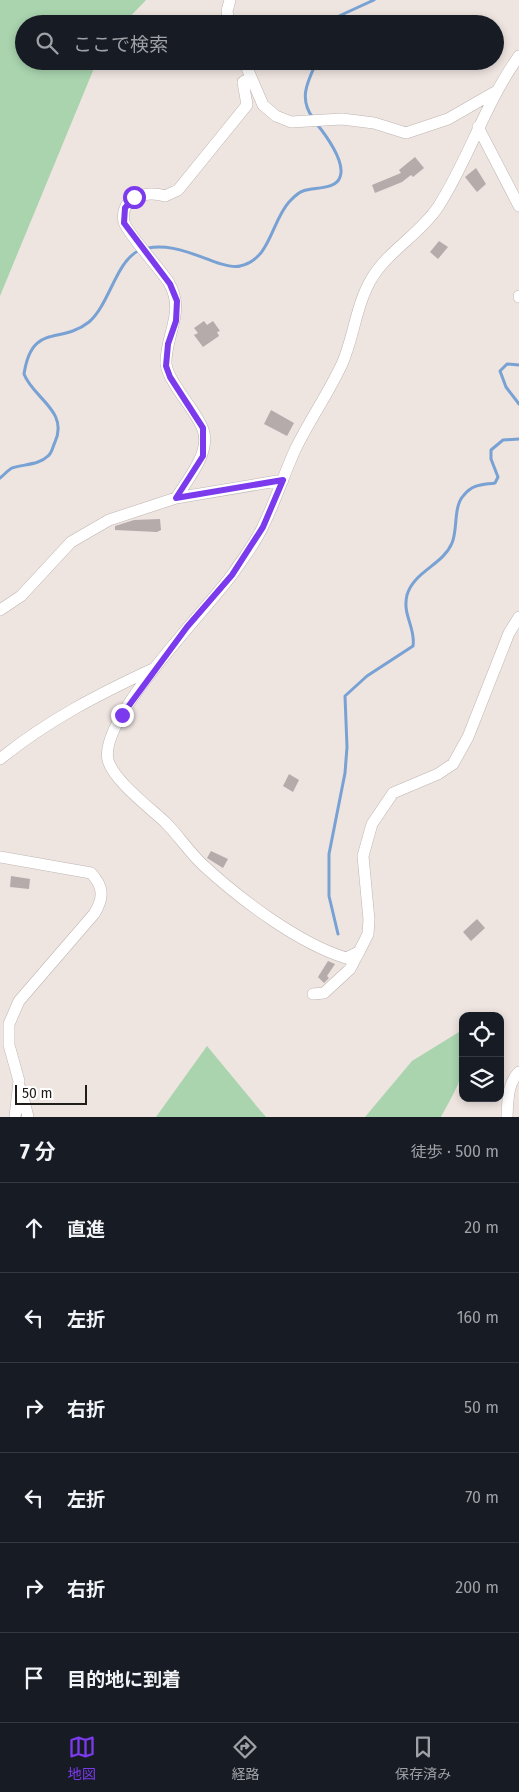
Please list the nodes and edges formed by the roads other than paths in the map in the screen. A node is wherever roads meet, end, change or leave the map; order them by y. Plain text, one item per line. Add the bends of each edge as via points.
1 (230, 0) edge
2 (228, 15) edge
3 (519, 56) edge
4 (247, 70) edge
5 (250, 78) junction
6 (495, 92) junction
7 (478, 127) junction
8 (519, 206) edge
9 (283, 480) junction
10 (176, 498) junction
11 (0, 610) edge
12 (519, 617) edge
13 (156, 667) junction
14 (0, 759) edge
15 (0, 857) edge
16 (359, 952) junction
17 (313, 994) dead end
18 (519, 1072) edge
19 (19, 1081) junction
20 (15, 1117) edge
21 (28, 1117) edge
22 (507, 1117) edge

1 - 2 street
3 - 6 street
4 - 5 street
5 - 6 street via 263,105 276,116 291,122 342,119 374,123 406,133 448,119
5 - 10 street via 243,82 247,105 178,190 165,196 155,192 134,197 125,208 124,223 170,284 177,301 166,366 203,428 203,456
6 - 7 street
7 - 8 street
7 - 9 street via 456,177 436,210 373,276 364,294 343,362
9 - 10 street
9 - 13 street via 263,527 232,575
10 - 11 street via 109,520 71,542 21,596
12 - 16 street via 509,633 468,737 453,764 393,793 372,824 363,856 368,934
13 - 14 street via 59,716
13 - 16 street via 122,715 108,748 108,761 124,786 168,825 202,864 255,908 326,952 346,958
15 - 19 street via 91,873 102,891 102,901 94,914 19,1001 9,1024 9,1046
16 - 17 street via 350,969 324,993
18 - 22 street via 510,1089
19 - 20 street
19 - 21 street

